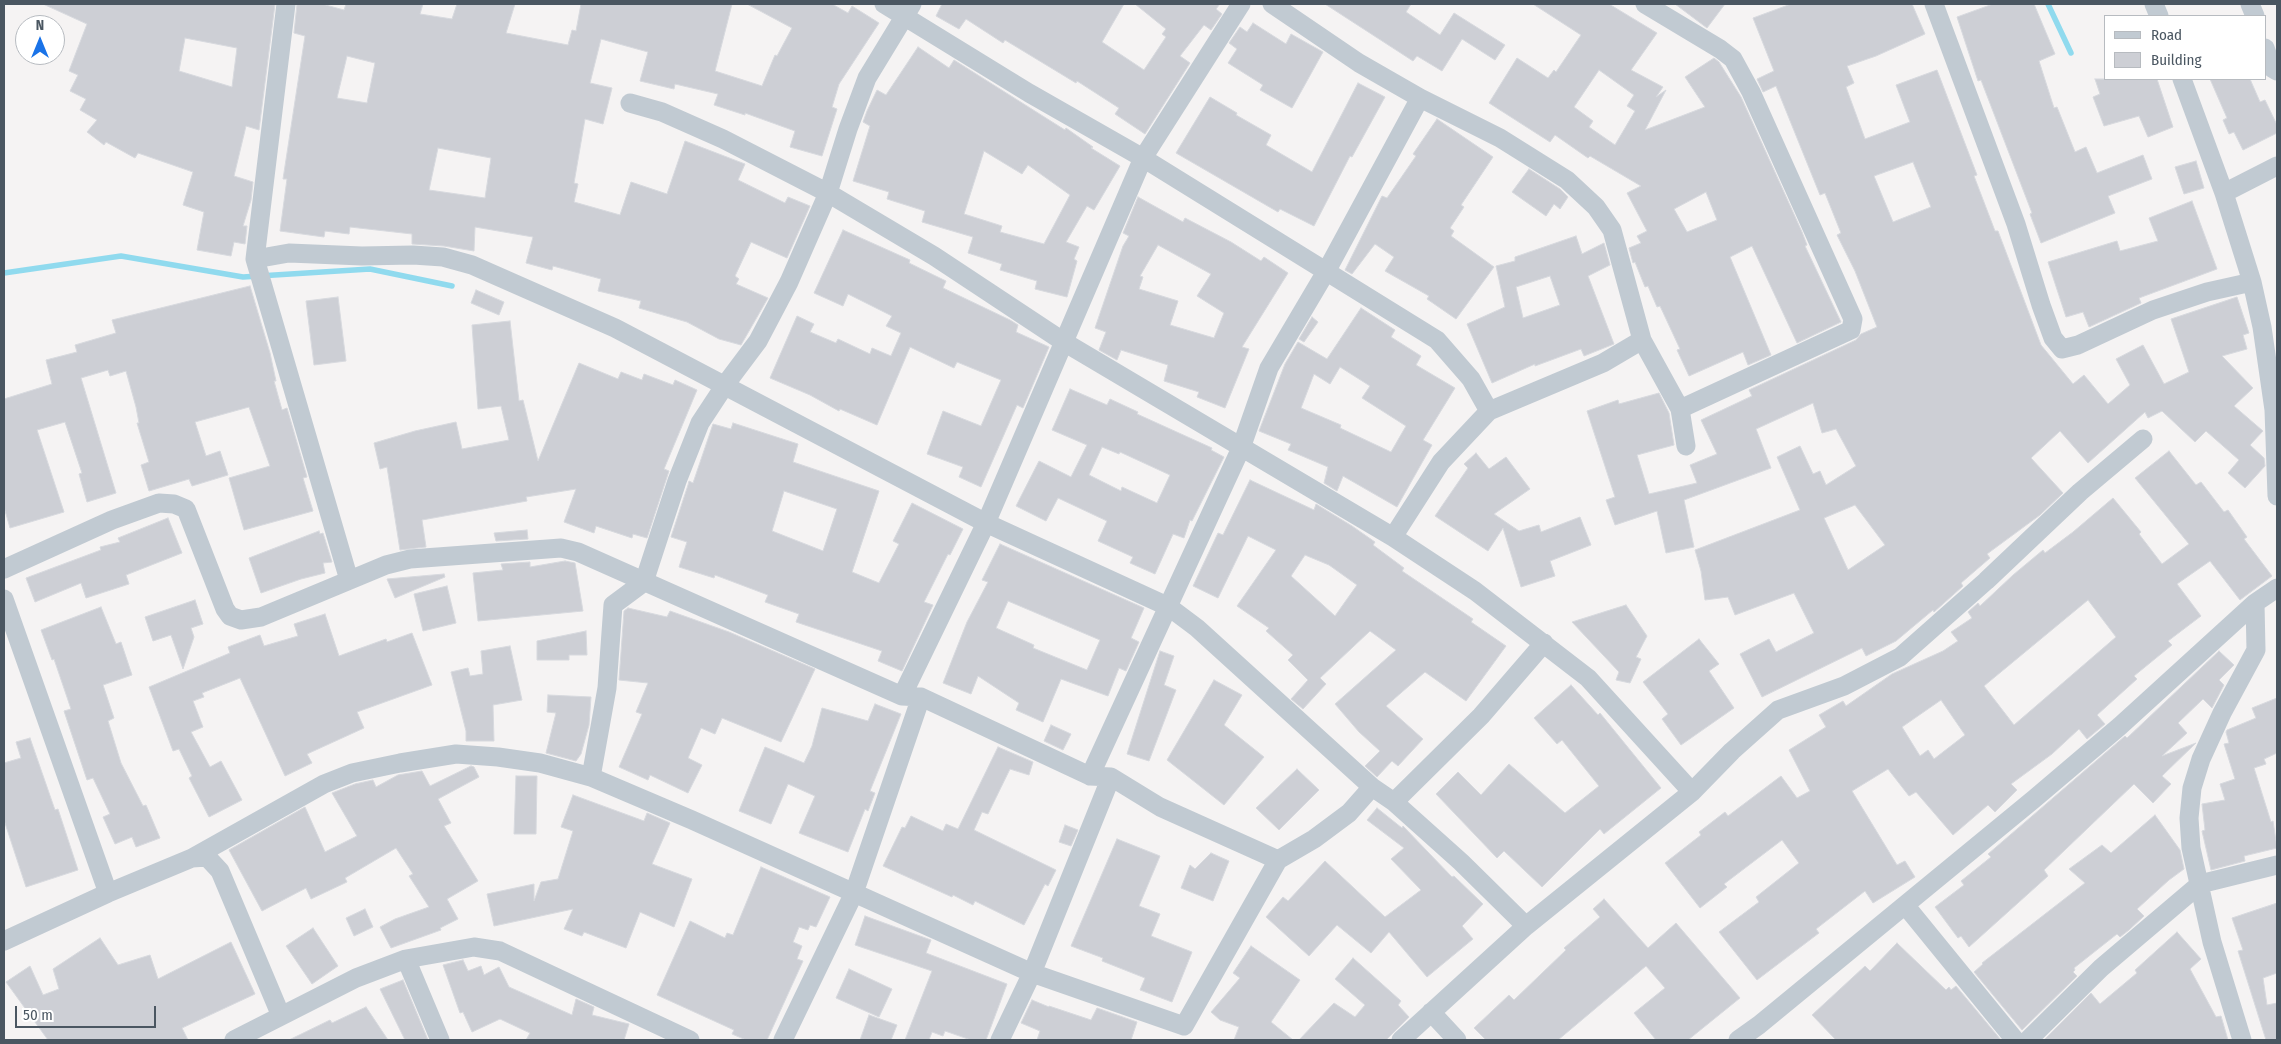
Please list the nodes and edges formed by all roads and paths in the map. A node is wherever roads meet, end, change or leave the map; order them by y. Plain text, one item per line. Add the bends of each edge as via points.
1 (286, 4) edge
2 (884, 4) edge
3 (1241, 4) edge
4 (1272, 4) edge
5 (1645, 4) edge
6 (1934, 4) edge
7 (908, 10) edge
8 (2266, 51) edge
9 (2277, 71) edge
10 (2182, 80) edge
11 (1420, 98) junction
12 (630, 103) dead end
13 (1143, 158) junction
14 (2273, 171) edge
15 (828, 193) junction
16 (2224, 193) junction
17 (255, 259) junction
18 (1327, 270) junction
19 (2252, 282) junction
20 (1642, 340) junction
21 (1064, 342) junction
22 (725, 385) junction
23 (1680, 409) junction
24 (1489, 411) junction
25 (2143, 439) dead end
26 (1686, 446) dead end
27 (1241, 448) junction
28 (2277, 496) edge
29 (986, 523) junction
30 (1393, 538) junction
31 (4, 569) edge
32 (349, 580) junction
33 (644, 582) junction
34 (2277, 588) edge
35 (4, 599) edge
36 (2255, 603) junction
37 (1169, 607) junction
38 (1544, 643) junction
39 (902, 696) junction
40 (921, 697) junction
41 (1090, 776) junction
42 (591, 777) junction
43 (1111, 777) junction
44 (1372, 787) junction
45 (1692, 792) junction
46 (1394, 802) junction
47 (192, 858) junction
48 (1278, 860) junction
49 (2277, 866) edge
50 (2200, 884) junction
51 (108, 893) junction
52 (854, 893) junction
53 (1905, 905) junction
54 (1526, 926) junction
55 (4, 941) edge
56 (406, 959) junction
57 (1032, 973) junction
58 (1431, 1012) junction
59 (281, 1016) junction
60 (234, 1040) edge
61 (440, 1040) edge
62 (690, 1040) edge
63 (783, 1040) edge
64 (1000, 1040) edge
65 (1401, 1040) edge
66 (1457, 1040) edge
67 (1738, 1040) edge
68 (2015, 1040) edge
69 (2028, 1040) edge
70 (2242, 1040) edge

1 - 17 street
2 - 7 street
3 - 13 street
4 - 11 street
5 - 23 street via 1732,59 1751,92 1853,319 1851,330
6 - 19 street via 2016,224 2041,306 2053,338 2062,350 2153,310 2207,292
7 - 13 street via 1029,93
7 - 15 street via 867,78
8 - 9 street via 2272,68
10 - 16 street
11 - 18 street
11 - 20 street via 1500,138 1567,180 1596,207 1612,230
12 - 15 street via 662,112 722,139
13 - 18 street
13 - 21 street
14 - 16 street
15 - 21 street via 934,256
15 - 22 street via 789,282 758,341
16 - 19 street
17 - 22 street via 289,253 443,257 472,265 615,328
17 - 32 street
18 - 24 street via 1437,340 1471,379
18 - 27 street via 1269,368
19 - 28 street via 2274,410
20 - 23 street
20 - 24 street via 1604,363
21 - 27 street
21 - 29 street
22 - 29 street
22 - 33 street via 700,423
23 - 26 street
24 - 30 street via 1441,462
25 - 45 street via 2080,492 1900,657 1844,686 1778,710
27 - 30 street
27 - 37 street
29 - 37 street
29 - 39 street
30 - 38 street via 1475,590
31 - 32 street via 112,520 159,503 186,509 230,616 241,620 261,617
32 - 33 street via 410,559 561,548 578,552
33 - 39 street
33 - 42 street via 613,605 607,688
34 - 36 street
35 - 51 street
36 - 50 street via 2256,650 2201,758 2192,788 2191,848
36 - 53 street via 2120,726
37 - 41 street
37 - 44 street via 1197,628
38 - 45 street via 1588,678
38 - 46 street via 1481,716
39 - 40 street
40 - 41 street
40 - 52 street
41 - 43 street
42 - 47 street via 540,763 498,757 456,754 400,763 352,773 324,784
42 - 52 street
43 - 48 street via 1160,807
43 - 57 street
44 - 46 street
44 - 48 street via 1349,812 1314,839
45 - 54 street
46 - 54 street
47 - 51 street
47 - 59 street via 207,857 220,871
48 - 57 street via 1184,1026
49 - 50 street
50 - 69 street via 2101,968
50 - 70 street via 2212,942
51 - 55 street
52 - 57 street
52 - 63 street
53 - 67 street
53 - 68 street
54 - 58 street
56 - 59 street via 356,978
56 - 61 street
56 - 62 street via 474,947 500,951
57 - 64 street
58 - 65 street
58 - 66 street
59 - 60 street

